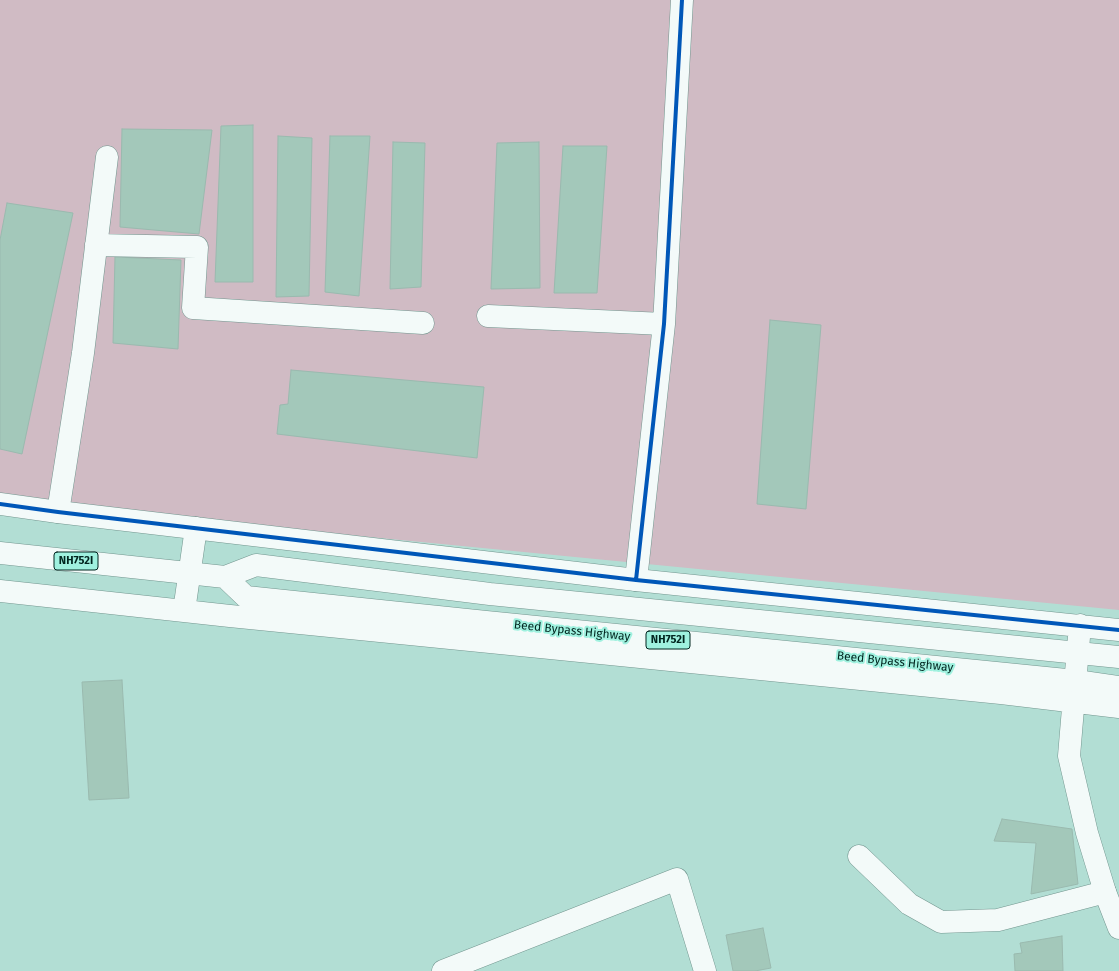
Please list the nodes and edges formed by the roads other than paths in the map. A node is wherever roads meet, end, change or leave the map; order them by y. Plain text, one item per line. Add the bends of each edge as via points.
1 (682, 0) edge
2 (107, 157) dead end
3 (96, 246) junction
4 (488, 316) dead end
5 (423, 323) dead end
6 (664, 324) junction
7 (0, 504) edge
8 (58, 512) junction
9 (196, 528) junction
10 (0, 553) edge
11 (190, 573) junction
12 (225, 577) junction
13 (636, 580) junction
14 (0, 591) edge
15 (184, 611) junction
16 (1080, 625) junction
17 (1119, 630) edge
18 (1078, 652) junction
19 (1119, 656) edge
20 (1119, 687) edge
21 (1074, 691) junction
22 (1119, 707) edge
23 (859, 856) dead end
24 (1105, 892) junction
25 (1119, 928) edge
26 (443, 971) edge
27 (705, 971) edge

1 - 6 main road
2 - 3 main road
3 - 5 main road via 197,247 193,308
3 - 8 main road via 83,353
4 - 6 main road
6 - 13 main road
7 - 8 main road
8 - 9 main road
9 - 11 main road
9 - 13 main road
10 - 11 main road, NH752I
11 - 12 main road, NH752I
11 - 15 main road
12 - 18 main road, NH752I via 256,565 490,594
12 - 21 main road, Beed Bypass Highway / NH752I via 246,597 486,622
13 - 16 main road
14 - 15 main road
15 - 21 main road via 1001,693
16 - 17 main road
16 - 18 main road
18 - 19 main road, NH752I
18 - 21 main road
20 - 21 main road, Beed Bypass Highway / NH752I
21 - 22 main road
21 - 24 main road via 1069,756 1087,833
23 - 24 main road via 909,904 941,922 998,920
24 - 25 main road
26 - 27 main road via 676,879

